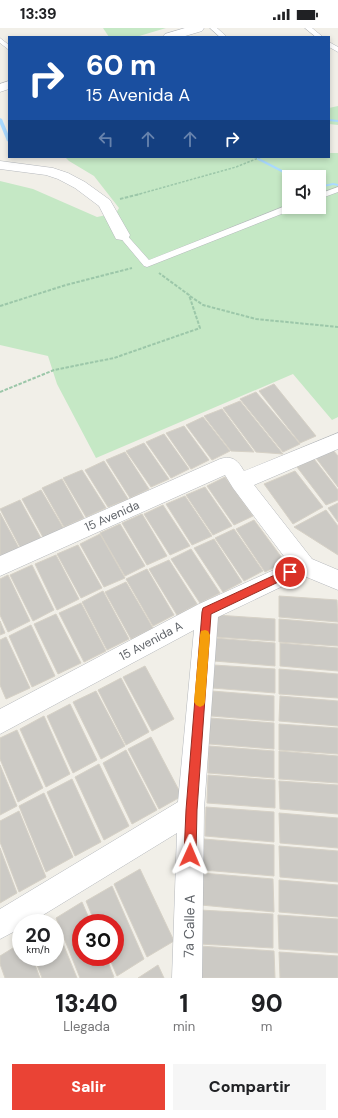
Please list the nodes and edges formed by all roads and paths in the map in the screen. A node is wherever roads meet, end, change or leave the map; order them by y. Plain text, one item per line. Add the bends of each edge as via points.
1 (198, 28) edge
2 (213, 28) edge
3 (308, 28) edge
4 (172, 36) edge
5 (223, 36) edge
6 (319, 36) edge
7 (0, 40) edge
8 (8, 47) edge
9 (258, 158) edge
10 (0, 165) edge
11 (338, 189) edge
12 (326, 194) edge
13 (105, 203) junction
14 (282, 211) edge
15 (122, 235) joint
16 (147, 264) junction
17 (189, 296) junction
18 (0, 306) edge
19 (338, 327) edge
20 (0, 392) edge
21 (338, 441) edge
22 (240, 482) junction
23 (0, 566) edge
24 (304, 566) junction
25 (338, 580) edge
26 (207, 612) junction
27 (0, 722) edge
28 (192, 810) junction
29 (0, 925) edge
30 (187, 978) edge

1 - 4 street
2 - 5 lane
3 - 6 lane
7 - 8 lane
9 - 13 path via 236,167
10 - 13 street via 63,176
11 - 12 lane
13 - 15 street
14 - 16 lane
15 - 16 lane
16 - 17 path
16 - 18 path via 66,285
17 - 19 path via 203,305 256,319
17 - 20 path via 200,328 114,358 54,370
21 - 22 street
22 - 23 street, 15 Avenida via 230,466 224,466
22 - 24 street
24 - 25 street
24 - 26 street, 15 Avenida A
26 - 27 street, 15 Avenida A
26 - 28 street, 7a Calle A
28 - 29 street
28 - 30 street, 7a Calle A

